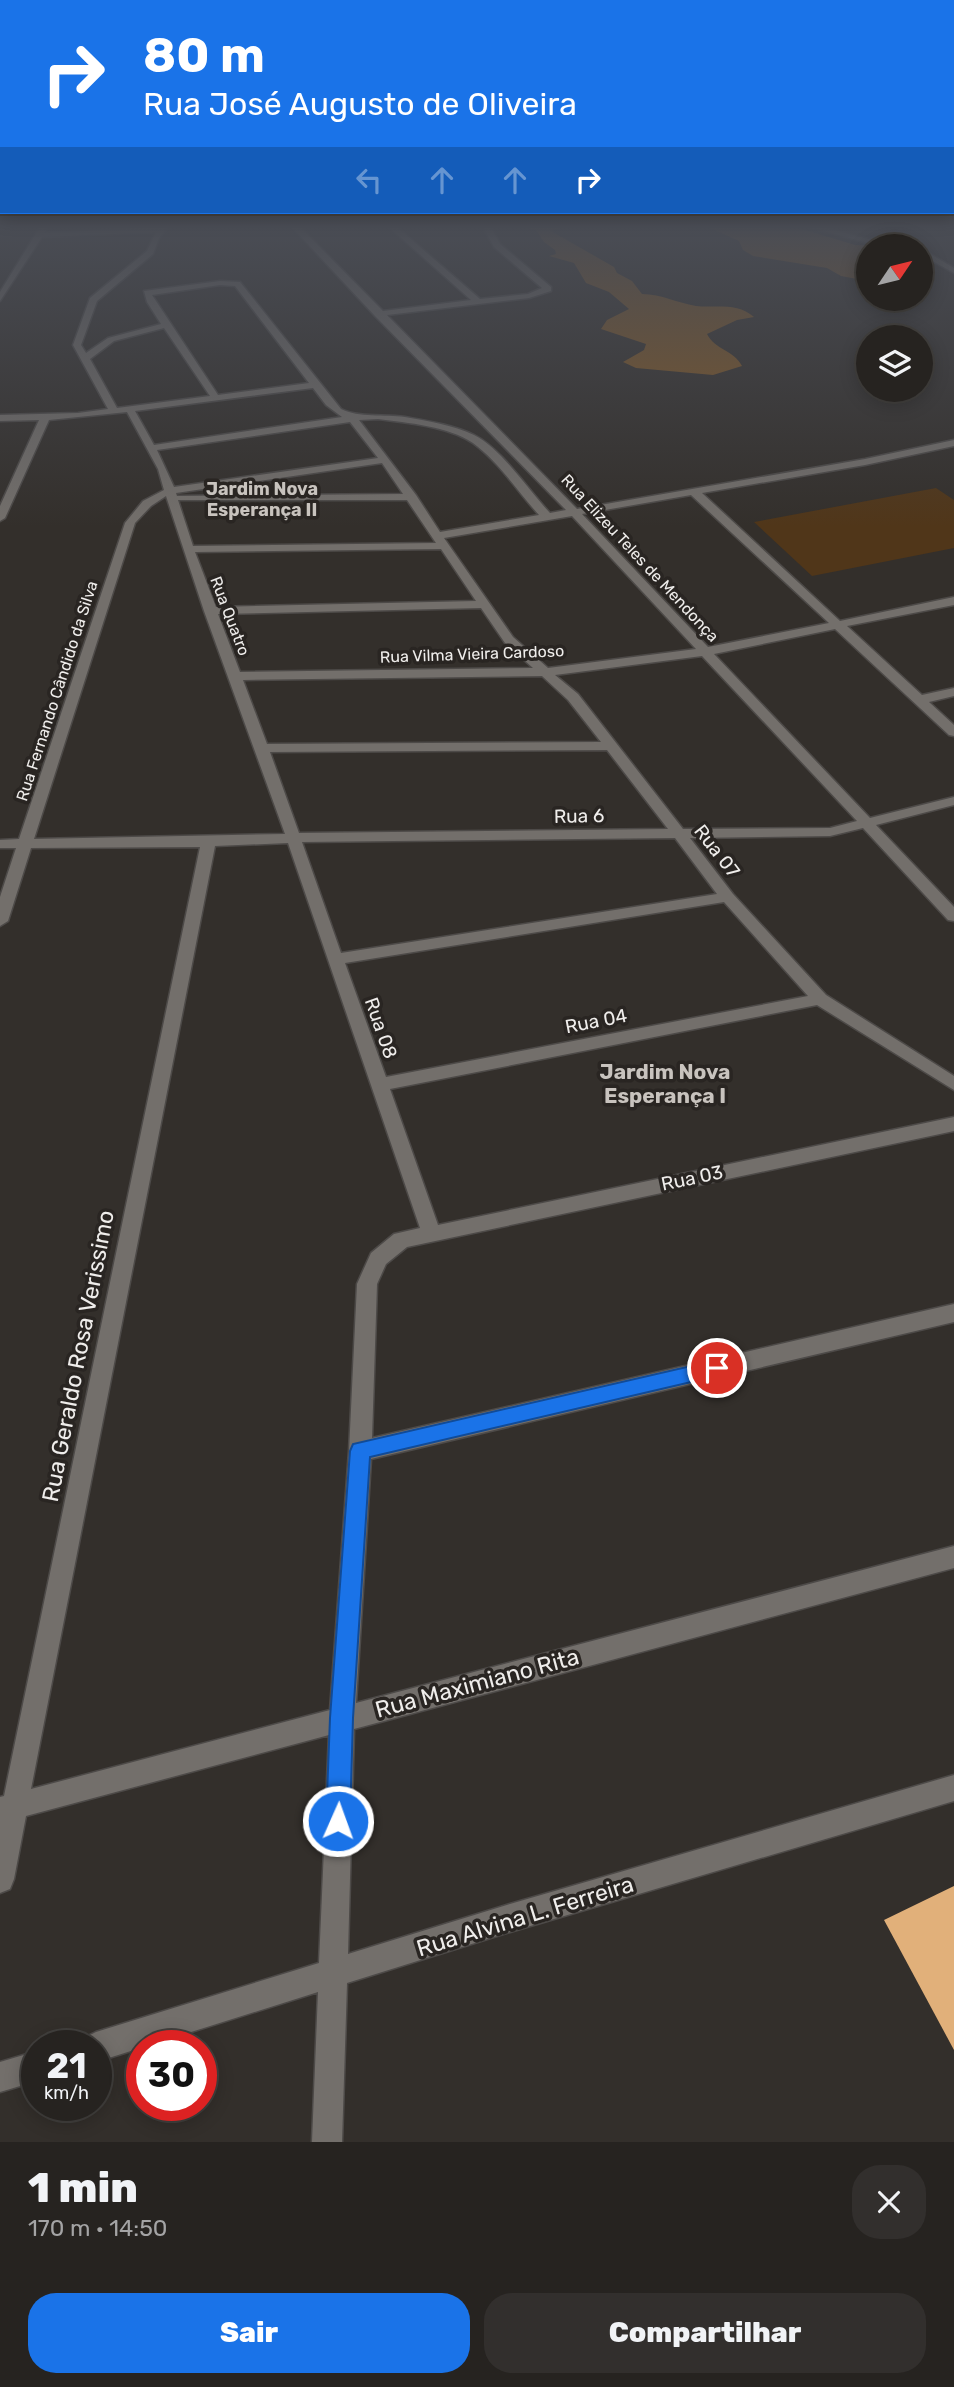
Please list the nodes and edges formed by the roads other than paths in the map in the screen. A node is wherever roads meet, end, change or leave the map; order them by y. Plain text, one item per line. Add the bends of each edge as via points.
1 (83, 327) edge
2 (160, 327) edge
3 (168, 327) edge
4 (270, 327) edge
5 (391, 327) edge
6 (85, 359) junction
7 (315, 385) junction
8 (216, 398) junction
9 (130, 410) junction
10 (114, 412) junction
11 (45, 417) junction
12 (0, 418) edge
13 (353, 419) junction
14 (954, 443) edge
15 (152, 448) junction
16 (385, 460) junction
17 (695, 493) junction
18 (170, 495) junction
19 (412, 497) junction
20 (576, 514) junction
21 (0, 519) edge
22 (548, 519) junction
23 (440, 541) junction
24 (188, 549) junction
25 (954, 601) edge
26 (485, 604) junction
27 (210, 611) junction
28 (838, 625) junction
29 (704, 652) junction
30 (546, 672) junction
31 (236, 676) junction
32 (954, 692) edge
33 (919, 700) junction
34 (954, 732) edge
35 (610, 746) junction
36 (262, 748) junction
37 (954, 801) edge
38 (867, 824) junction
39 (680, 834) junction
40 (291, 838) junction
41 (208, 842) junction
42 (26, 844) junction
43 (0, 845) edge
44 (728, 897) junction
45 (954, 916) edge
46 (0, 921) edge
47 (335, 959) junction
48 (820, 999) junction
49 (954, 1084) edge
50 (379, 1085) junction
51 (954, 1124) edge
52 (431, 1233) junction
53 (954, 1313) edge
54 (360, 1451) junction
55 (954, 1557) edge
56 (341, 1718) junction
57 (954, 1788) edge
58 (7, 1809) edge
59 (0, 1880) edge
60 (333, 1975) junction
61 (112, 2042) edge
62 (21, 2071) edge
63 (0, 2077) edge
64 (327, 2142) edge

1 - 6 street via 77,345
2 - 6 street via 108,341 93,348
3 - 8 street
4 - 7 street, Rua 07
5 - 20 street, Rua Elizeu Teles de Mendonça
6 - 10 street
7 - 8 street
7 - 13 street, Rua 07 via 338,411
8 - 9 street
9 - 10 street
9 - 15 street, Rua Quatro
10 - 11 street
11 - 12 street
11 - 21 street
13 - 15 street
13 - 16 street, Rua 07
13 - 22 street via 389,418 468,436
14 - 17 street
15 - 18 street, Rua Quatro
16 - 18 street
16 - 19 street, Rua 07
17 - 20 street
17 - 28 street
18 - 19 street
18 - 24 street, Rua Quatro
18 - 42 street, Rua Fernando Cândido da Silva via 155,495 130,523
19 - 23 street, Rua 07
20 - 22 street
20 - 29 street, Rua Elizeu Teles de Mendonça
22 - 23 street
23 - 24 street
23 - 26 street, Rua 07
24 - 27 street, Rua Quatro
25 - 28 street, Rua Vilma Vieira Cardoso
26 - 27 street
26 - 30 street, Rua 07 via 509,640
27 - 31 street, Rua Quatro
28 - 29 street, Rua Vilma Vieira Cardoso
28 - 33 street
29 - 30 street, Rua Vilma Vieira Cardoso
29 - 38 street, Rua Elizeu Teles de Mendonça
30 - 31 street, Rua Vilma Vieira Cardoso
30 - 35 street, Rua 07 via 573,697
31 - 36 street, Rua Quatro
32 - 33 street
33 - 34 street
35 - 36 street
35 - 39 street, Rua 07
36 - 40 street, Rua Quatro
37 - 38 street, Rua 6
38 - 39 street, Rua 6 via 830,832
38 - 45 street, Rua Elizeu Teles de Mendonça
39 - 40 street, Rua 6
39 - 44 street, Rua 07
40 - 41 street, Rua 6
40 - 47 street, Rua 08
41 - 42 street, Rua 6
41 - 58 street, Rua Geraldo Rosa Verissimo
42 - 43 street, Rua 6
42 - 46 street, Rua Fernando Cândido da Silva
44 - 47 street
44 - 48 street, Rua 07
47 - 50 street, Rua 08
48 - 49 street, Rua 07
48 - 50 street, Rua 04
50 - 52 street, Rua 08
51 - 52 street, Rua 03
52 - 54 street, Rua 03 via 401,1240 378,1259 367,1284
53 - 54 street
54 - 56 street, Rua 03
55 - 56 street, Rua Maximiano Rita
56 - 58 street, Rua Maximiano Rita
56 - 60 street, Rua 03
57 - 60 street, Rua Alvina L. Ferreira via 510,1918
58 - 59 street, Rua Geraldo Rosa Verissimo
60 - 61 street, Rua Alvina L. Ferreira
60 - 64 street, Rua 03
62 - 63 street

